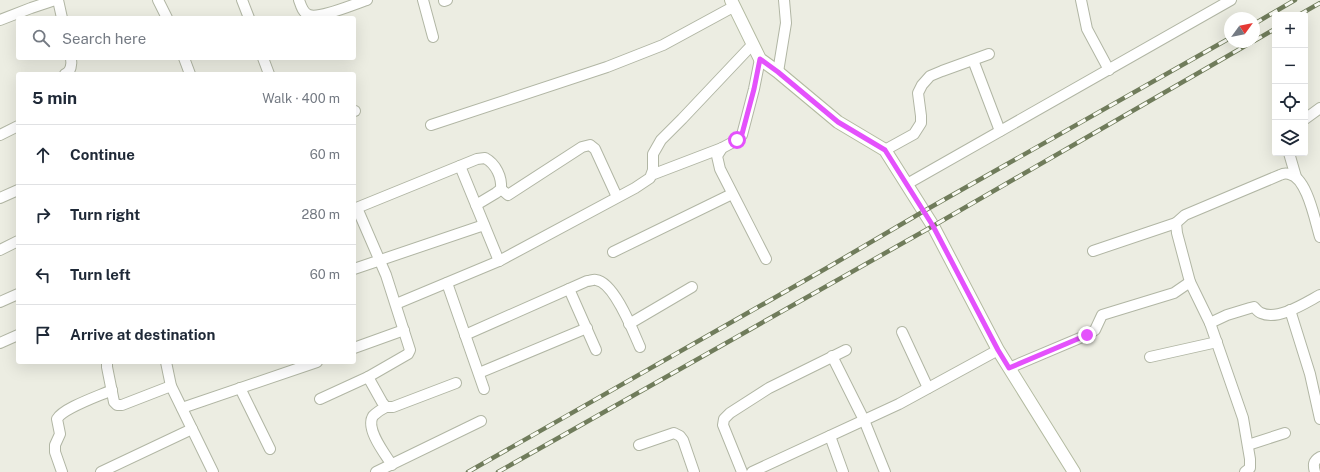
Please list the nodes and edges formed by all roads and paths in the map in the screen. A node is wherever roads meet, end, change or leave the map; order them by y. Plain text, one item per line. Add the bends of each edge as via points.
1 (57, 0) edge
2 (158, 0) edge
3 (242, 0) edge
4 (299, 0) edge
5 (367, 0) edge
6 (423, 0) edge
7 (444, 0) edge
8 (447, 0) edge
9 (784, 0) edge
10 (1081, 0) edge
11 (1231, 0) edge
12 (347, 3) edge
13 (732, 3) edge
14 (61, 16) edge
15 (166, 16) edge
16 (247, 16) edge
17 (0, 20) edge
18 (433, 37) dead end
19 (752, 45) junction
20 (989, 54) dead end
21 (760, 59) junction
22 (71, 60) edge
23 (185, 60) edge
24 (264, 60) edge
25 (973, 60) junction
26 (1109, 70) junction
27 (68, 72) edge
28 (189, 72) edge
29 (268, 72) edge
30 (778, 72) junction
31 (1320, 108) edge
32 (1308, 117) edge
33 (431, 125) dead end
34 (16, 127) edge
35 (1000, 131) junction
36 (0, 135) edge
37 (722, 148) junction
38 (885, 150) junction
39 (1290, 156) edge
40 (460, 166) junction
41 (652, 174) junction
42 (1296, 177) junction
43 (907, 184) junction
44 (501, 189) junction
45 (16, 191) edge
46 (732, 194) junction
47 (617, 197) junction
48 (0, 198) edge
49 (476, 205) junction
50 (356, 208) edge
51 (356, 210) edge
52 (1176, 223) junction
53 (484, 225) junction
54 (1320, 237) edge
55 (16, 242) edge
56 (0, 250) edge
57 (1093, 251) dead end
58 (613, 252) dead end
59 (766, 259) dead end
60 (379, 260) junction
61 (499, 261) junction
62 (356, 268) edge
63 (1190, 282) junction
64 (447, 283) junction
65 (692, 286) dead end
66 (569, 289) junction
67 (16, 295) edge
68 (1320, 296) edge
69 (0, 302) edge
70 (396, 304) junction
71 (1290, 310) junction
72 (1210, 323) junction
73 (629, 324) junction
74 (587, 328) junction
75 (404, 330) junction
76 (902, 332) dead end
77 (465, 334) junction
78 (16, 336) edge
79 (1217, 342) junction
80 (0, 343) edge
81 (356, 347) edge
82 (640, 347) dead end
83 (596, 350) dead end
84 (846, 350) dead end
85 (998, 350) junction
86 (832, 356) junction
87 (1150, 357) dead end
88 (107, 364) edge
89 (166, 364) edge
90 (311, 364) edge
91 (1009, 368) junction
92 (479, 373) junction
93 (368, 377) junction
94 (456, 383) dead end
95 (171, 386) junction
96 (240, 388) junction
97 (928, 388) junction
98 (484, 389) dead end
99 (112, 390) junction
100 (320, 399) dead end
101 (386, 407) junction
102 (182, 408) junction
103 (1320, 419) edge
104 (864, 420) junction
105 (481, 421) dead end
106 (192, 429) junction
107 (1285, 433) dead end
108 (830, 436) junction
109 (639, 445) dead end
110 (1248, 445) junction
111 (270, 450) dead end
112 (1320, 457) edge
113 (392, 465) junction
114 (766, 469) edge
115 (62, 472) edge
116 (101, 472) edge
117 (213, 472) edge
118 (376, 472) edge
119 (694, 472) edge
120 (742, 472) edge
121 (752, 472) edge
122 (844, 472) edge
123 (885, 472) edge
124 (1074, 472) edge
125 (1245, 472) edge
126 (1315, 472) edge

1 - 14 street
1 - 17 street
2 - 15 street
3 - 16 street
4 - 12 street via 305,13 310,16 323,15
5 - 12 street
6 - 18 street
7 - 8 street
9 - 30 street via 786,22
10 - 26 street via 1087,30
11 - 26 street
13 - 19 main road
13 - 33 street via 663,45 607,67
19 - 21 main road
19 - 41 street via 661,140 654,154
20 - 25 street
21 - 30 main road
21 - 37 street via 742,134 737,140
22 - 27 street
23 - 28 street
24 - 29 street
25 - 35 street
25 - 38 street via 930,76 918,93 921,124 914,134
26 - 35 street
30 - 38 main road via 838,122
31 - 32 street
34 - 36 street
35 - 43 street
37 - 41 street
37 - 46 street via 717,156
38 - 43 main road
39 - 42 street
40 - 44 street via 486,158 491,161 500,176
40 - 49 street
40 - 50 street
41 - 47 street
42 - 52 street via 1288,173 1280,175 1185,215
42 - 54 street via 1305,189
43 - 85 main road via 933,226
44 - 47 street via 508,195 582,147 590,145 595,148
44 - 49 street
45 - 48 street
46 - 58 street
46 - 59 street
47 - 61 street
49 - 53 street
51 - 60 street
52 - 57 street
52 - 63 street
53 - 60 street
53 - 61 street
55 - 56 street
60 - 62 street
60 - 70 street
61 - 64 street
63 - 72 street
63 - 91 street via 1174,293 1102,315 1095,330 1087,335
64 - 70 street
64 - 77 street
65 - 73 street
66 - 73 street via 587,281 597,280 608,286
66 - 74 street
66 - 77 street
67 - 69 street
68 - 71 street
70 - 75 street
71 - 72 street via 1276,315 1266,315 1250,308
71 - 103 street via 1310,374
72 - 79 street
73 - 82 street
74 - 83 street
74 - 92 street
75 - 81 street
75 - 93 street via 410,350 408,354
76 - 97 street
77 - 92 street
78 - 80 street
79 - 87 street
79 - 110 street via 1244,418
84 - 86 street
85 - 91 main road
85 - 97 street
86 - 104 street
86 - 120 street via 769,388 724,419 723,425
88 - 99 street
89 - 95 street
90 - 96 street
91 - 124 main road
92 - 98 street
93 - 100 street
93 - 101 street
94 - 101 street via 393,407
95 - 99 street via 122,405 114,402
95 - 102 street
96 - 102 street
96 - 111 street
97 - 104 street
99 - 115 street via 59,415 57,419 60,434 54,445
101 - 113 street via 373,416 371,422 373,434
102 - 106 street
104 - 108 street
104 - 123 street
105 - 113 street
106 - 116 street
106 - 117 street
107 - 110 street
108 - 114 street
108 - 122 street
109 - 119 street via 674,433 680,436
110 - 125 street via 1250,468
112 - 126 street via 1314,462
113 - 118 street
114 - 121 street

